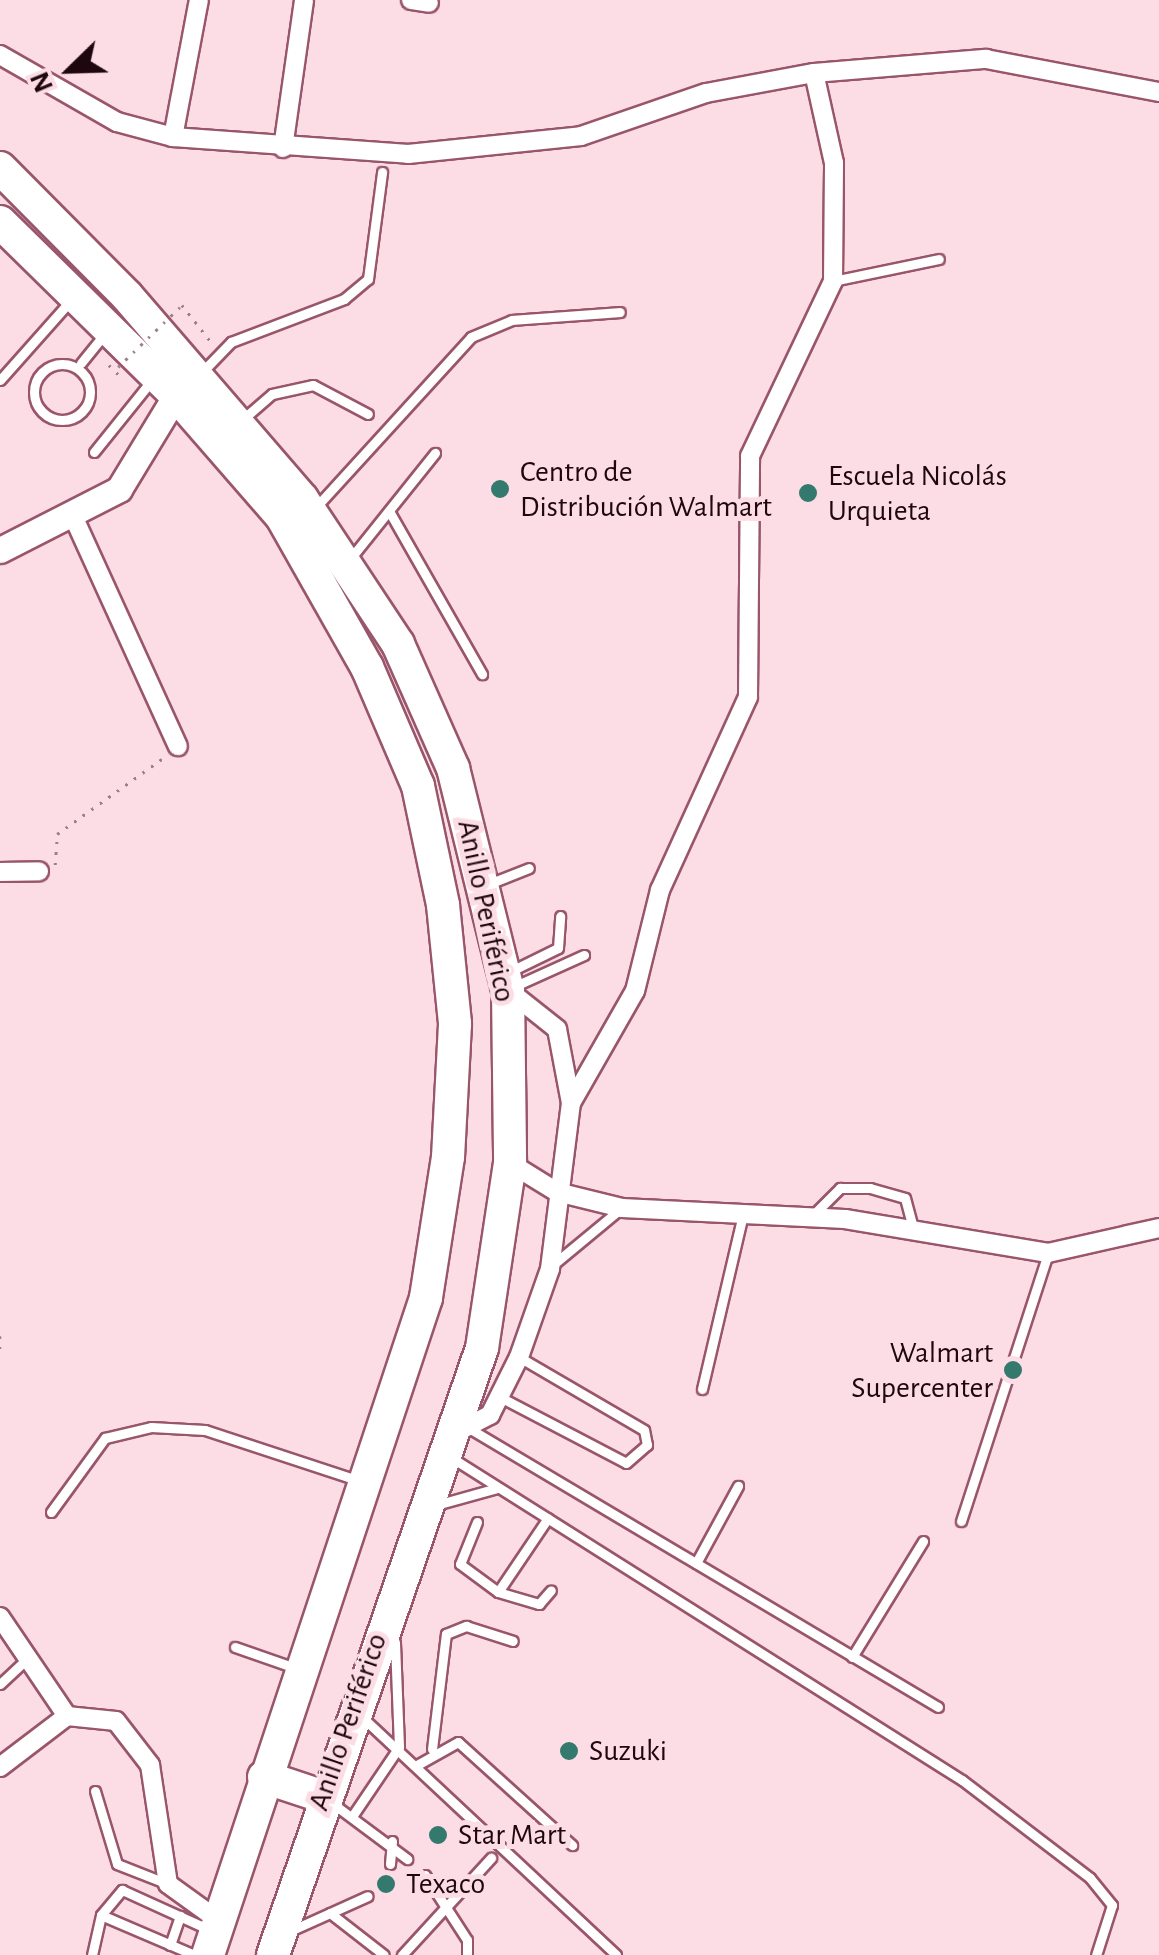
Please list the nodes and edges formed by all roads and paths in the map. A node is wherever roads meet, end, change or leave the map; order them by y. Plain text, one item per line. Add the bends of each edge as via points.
1 (200, 0) edge
2 (304, 0) edge
3 (0, 55) edge
4 (814, 74) junction
5 (1159, 92) edge
6 (173, 137) junction
7 (282, 148) junction
8 (0, 168) edge
9 (382, 172) dead end
10 (0, 222) edge
11 (939, 260) dead end
12 (833, 281) junction
13 (74, 295) junction
14 (620, 312) dead end
15 (109, 327) junction
16 (80, 363) junction
17 (118, 366) dead end
18 (186, 377) junction
19 (0, 380) edge
20 (368, 414) dead end
21 (237, 424) junction
22 (94, 452) dead end
23 (435, 453) dead end
24 (389, 511) junction
25 (310, 512) junction
26 (73, 516) junction
27 (0, 550) edge
28 (345, 565) junction
29 (482, 674) dead end
30 (178, 746) joint
31 (528, 868) dead end
32 (40, 871) joint
33 (0, 872) edge
34 (484, 886) junction
35 (560, 916) dead end
36 (584, 955) dead end
37 (506, 982) junction
38 (571, 1103) junction
39 (510, 1162) junction
40 (557, 1192) junction
41 (622, 1208) junction
42 (743, 1214) junction
43 (811, 1218) junction
44 (913, 1227) junction
45 (1159, 1228) edge
46 (1048, 1253) junction
47 (550, 1269) junction
48 (0, 1336) edge
49 (0, 1352) edge
50 (519, 1357) junction
51 (702, 1389) dead end
52 (499, 1397) junction
53 (457, 1439) junction
54 (364, 1482) junction
55 (738, 1486) dead end
56 (501, 1488) junction
57 (425, 1511) junction
58 (51, 1512) dead end
59 (548, 1518) junction
60 (961, 1521) dead end
61 (477, 1522) dead end
62 (923, 1541) dead end
63 (696, 1563) junction
64 (551, 1590) dead end
65 (498, 1592) junction
66 (393, 1595) junction
67 (0, 1618) edge
68 (513, 1641) dead end
69 (235, 1647) dead end
70 (852, 1656) junction
71 (27, 1659) junction
72 (300, 1670) junction
73 (0, 1684) edge
74 (938, 1707) dead end
75 (352, 1708) junction
76 (67, 1716) junction
77 (398, 1747) junction
78 (432, 1749) junction
79 (417, 1765) junction
80 (0, 1768) edge
81 (264, 1778) junction
82 (95, 1791) dead end
83 (321, 1796) junction
84 (353, 1815) junction
85 (391, 1838) junction
86 (572, 1845) dead end
87 (408, 1858) dead end
88 (491, 1858) dead end
89 (390, 1864) dead end
90 (424, 1875) dead end
91 (168, 1884) junction
92 (368, 1896) dead end
93 (445, 1906) junction
94 (330, 1913) junction
95 (101, 1916) junction
96 (180, 1916) junction
97 (209, 1941) edge
98 (170, 1945) junction
99 (276, 1945) edge
100 (92, 1955) edge
101 (384, 1955) edge
102 (402, 1955) edge
103 (467, 1955) edge
104 (616, 1955) edge
105 (1096, 1955) edge

1 - 6 street
2 - 7 street
3 - 6 street via 117,122
4 - 5 street via 986,59
4 - 7 street via 706,93 540,143 408,154
4 - 12 street via 834,163
6 - 7 street
8 - 18 highway, Anillo Periférico
9 - 18 lane via 368,279
10 - 13 highway, Anillo Periférico
11 - 12 lane
12 - 38 street via 750,456 748,697 660,890 635,991
13 - 15 highway, Anillo Periférico
13 - 19 lane
14 - 25 lane via 512,320 470,337
15 - 16 lane
15 - 18 highway, Anillo Periférico
16 - 16 lane via 92,390 51,424 29,400 62,360
17 - 18 path, bridge via 182,306 207,332
18 - 21 highway, Anillo Periférico
18 - 22 lane
18 - 26 main road via 119,490
18 - 54 highway, Anillo Periférico via 282,517 367,668 418,786 444,905 455,1024 448,1156 426,1298
20 - 21 lane via 313,385 272,394
21 - 25 highway, Anillo Periférico
23 - 24 lane
24 - 28 lane
24 - 29 lane
25 - 28 highway, Anillo Periférico
26 - 27 main road
26 - 30 street
28 - 34 highway, Anillo Periférico via 398,644 453,768
30 - 32 path via 57,834 55,866
31 - 34 lane
32 - 33 street
34 - 37 highway, Anillo Periférico
35 - 37 lane via 558,948
36 - 37 lane
37 - 38 street via 557,1030
37 - 39 highway, Anillo Periférico
38 - 40 street
39 - 40 street
39 - 53 highway, Anillo Periférico via 486,1331
40 - 41 street
40 - 47 street
41 - 42 street
41 - 47 lane via 580,1233
42 - 43 street
42 - 51 lane
43 - 44 street
43 - 44 lane via 840,1188 870,1188 905,1198
44 - 46 street
45 - 46 street
46 - 60 lane
47 - 50 street
48 - 49 path
50 - 52 street
50 - 52 lane via 644,1430 647,1444 626,1464
52 - 53 street
53 - 56 lane
53 - 57 highway, Anillo Periférico
53 - 63 lane
54 - 58 lane via 206,1430 152,1426 104,1438
54 - 72 highway, Anillo Periférico
55 - 63 lane
56 - 57 lane
56 - 59 lane
57 - 66 highway, Anillo Periférico
59 - 65 lane
59 - 105 lane via 962,1780 1090,1878 1112,1905
61 - 65 lane via 460,1564
62 - 70 lane
63 - 70 lane
64 - 65 lane via 539,1604
66 - 75 highway, Anillo Periférico
66 - 77 lane
67 - 71 street
68 - 78 lane via 466,1626 446,1634
69 - 72 lane
70 - 74 lane
71 - 73 lane
71 - 76 street
72 - 81 highway, Anillo Periférico
75 - 77 lane
75 - 83 highway, Anillo Periférico
76 - 80 street
76 - 91 street via 116,1722 142,1752
77 - 79 lane
77 - 84 lane
78 - 79 lane
78 - 86 lane via 464,1745
79 - 104 lane
81 - 83 highway
81 - 97 highway, Anillo Periférico
82 - 91 lane via 116,1864
83 - 84 lane
83 - 99 highway, Anillo Periférico
84 - 85 lane
85 - 87 lane
85 - 89 lane
88 - 93 lane
90 - 93 lane
91 - 97 street
92 - 94 lane
93 - 102 lane
93 - 103 lane
94 - 99 lane
94 - 101 lane
95 - 96 lane via 122,1890
95 - 98 lane
95 - 100 lane
96 - 97 lane
96 - 98 lane
97 - 98 lane

